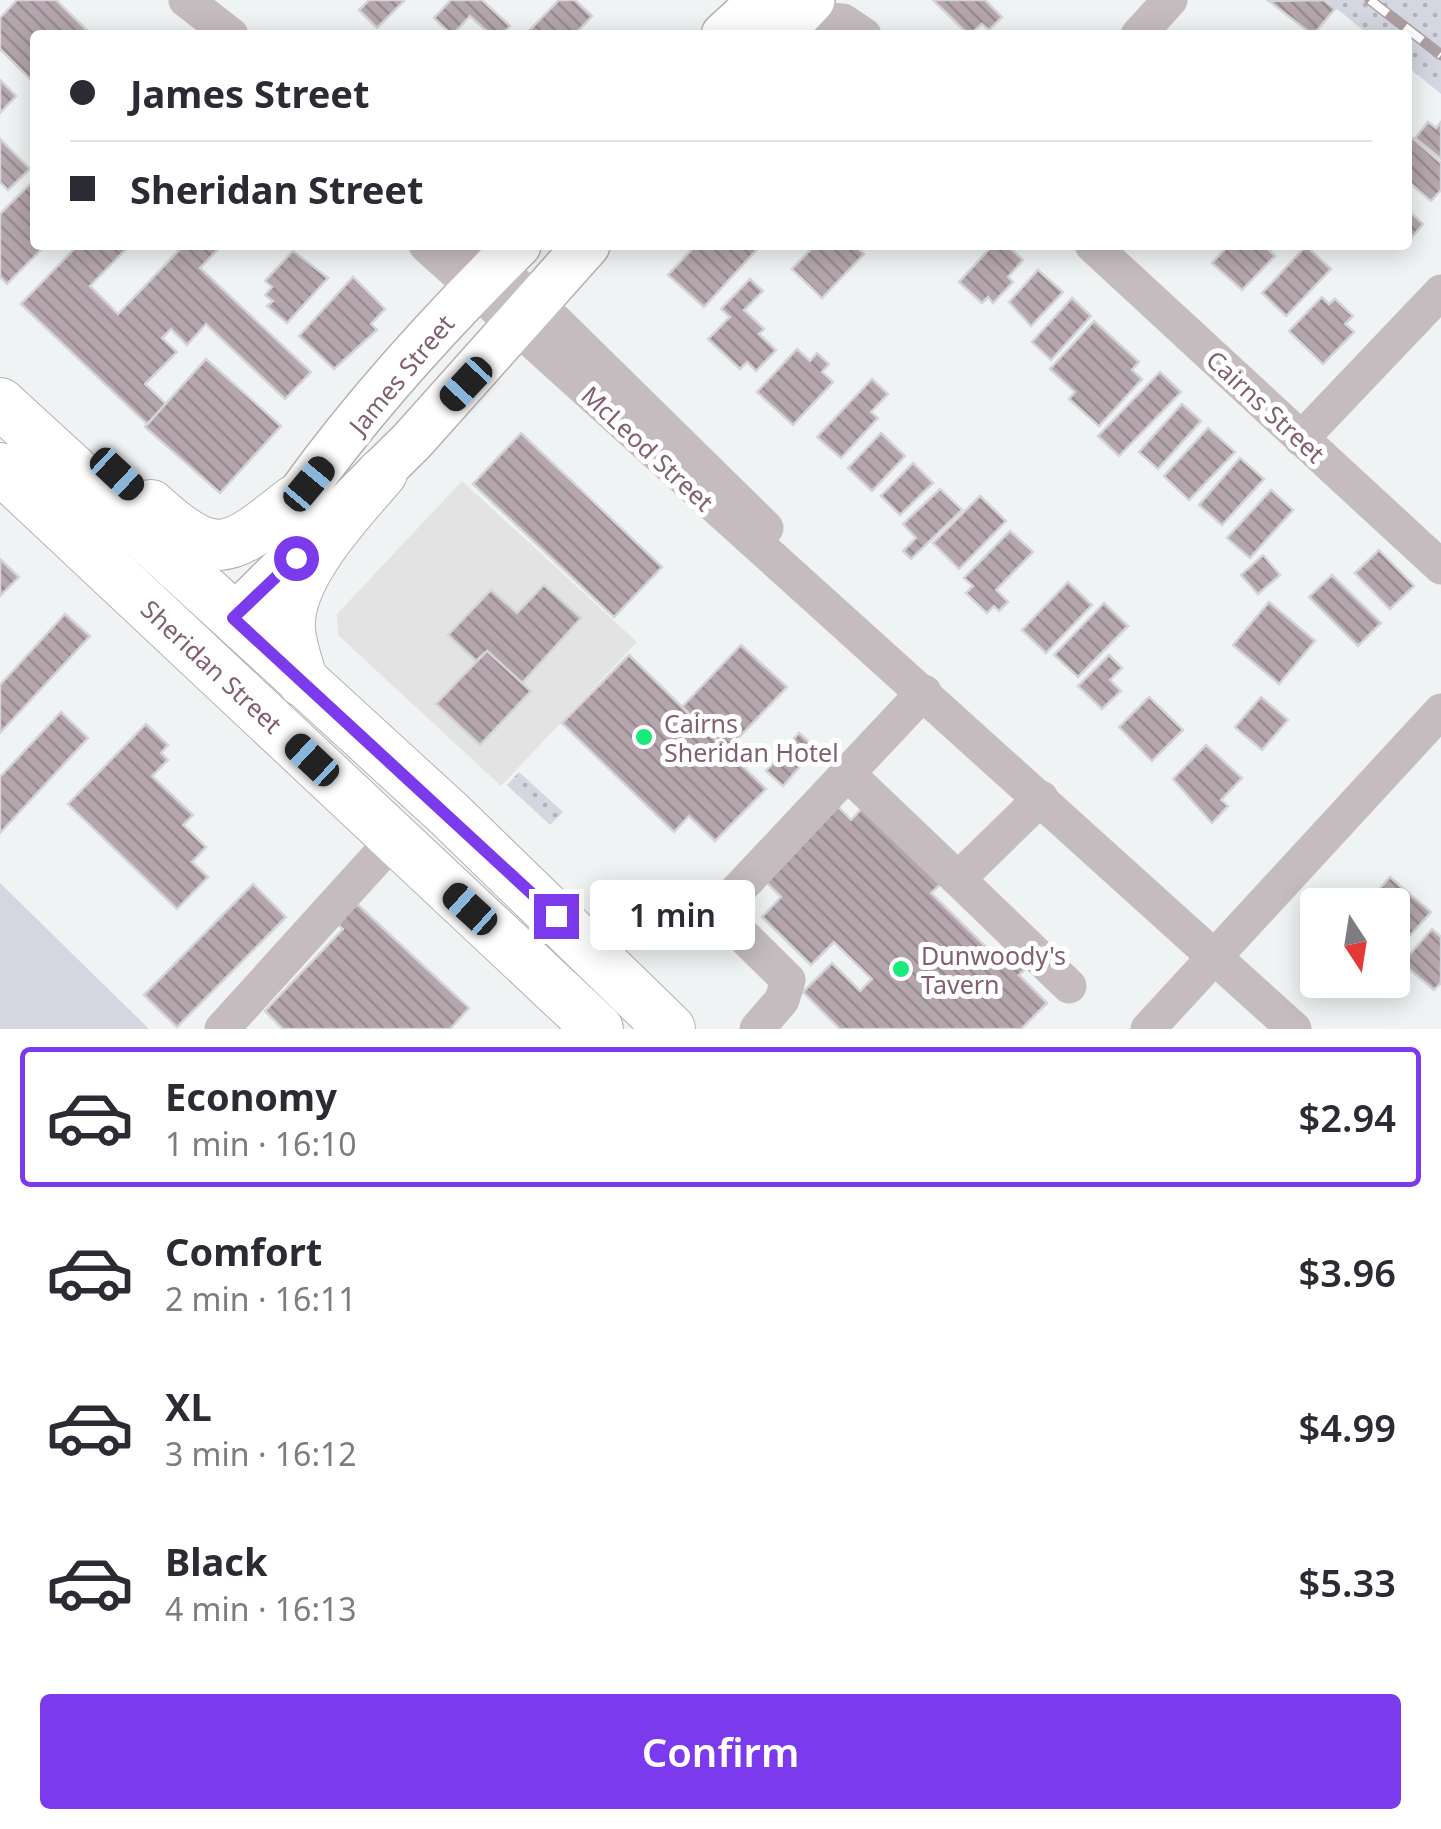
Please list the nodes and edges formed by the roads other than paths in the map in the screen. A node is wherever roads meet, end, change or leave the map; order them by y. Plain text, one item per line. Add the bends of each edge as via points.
1 (177, 0) edge
2 (186, 0) edge
3 (1170, 0) edge
4 (787, 13) edge
5 (207, 30) edge
6 (225, 30) edge
7 (738, 30) edge
8 (856, 30) edge
9 (1143, 30) edge
10 (445, 250) edge
11 (584, 250) edge
12 (1097, 250) edge
13 (490, 262) edge
14 (1441, 292) edge
15 (526, 316) junction
16 (0, 366) edge
17 (0, 403) edge
18 (1302, 439) junction
19 (0, 468) edge
20 (382, 474) junction
21 (295, 500) junction
22 (1441, 567) edge
23 (227, 612) junction
24 (194, 648) junction
25 (303, 682) junction
26 (924, 692) junction
27 (1441, 711) edge
28 (848, 774) junction
29 (1041, 798) junction
30 (395, 838) junction
31 (958, 879) junction
32 (1215, 956) junction
33 (1070, 986) dead end
34 (240, 1023) edge
35 (598, 1029) edge
36 (670, 1029) edge
37 (757, 1029) edge
38 (1148, 1029) edge
39 (1294, 1029) edge

1 - 5 street
2 - 6 street
3 - 9 street
4 - 7 main road
4 - 8 street via 838,20
10 - 13 street, McLeod Street
11 - 15 main road, James Street
12 - 18 street, Cairns Street
13 - 15 street, McLeod Street
13 - 21 main road, James Street
14 - 18 street
15 - 20 main road, James Street
15 - 26 street, McLeod Street via 735,494
16 - 21 highway via 192,540 235,544
17 - 23 highway, Sheridan Street
18 - 22 street, Cairns Street
19 - 24 highway, Sheridan Street
20 - 23 main road, James Street
20 - 25 highway via 337,525 292,606 290,630
21 - 23 main road, James Street
23 - 24 highway
23 - 25 highway, Sheridan Street
24 - 30 highway, Sheridan Street
25 - 36 highway, Sheridan Street
26 - 28 street
26 - 29 street, McLeod Street
27 - 32 street
28 - 31 street
28 - 37 street via 718,911 788,980 782,1000
29 - 31 street
29 - 32 street, McLeod Street
30 - 34 street
30 - 35 highway, Sheridan Street
31 - 33 street
32 - 38 street
32 - 39 street, McLeod Street

